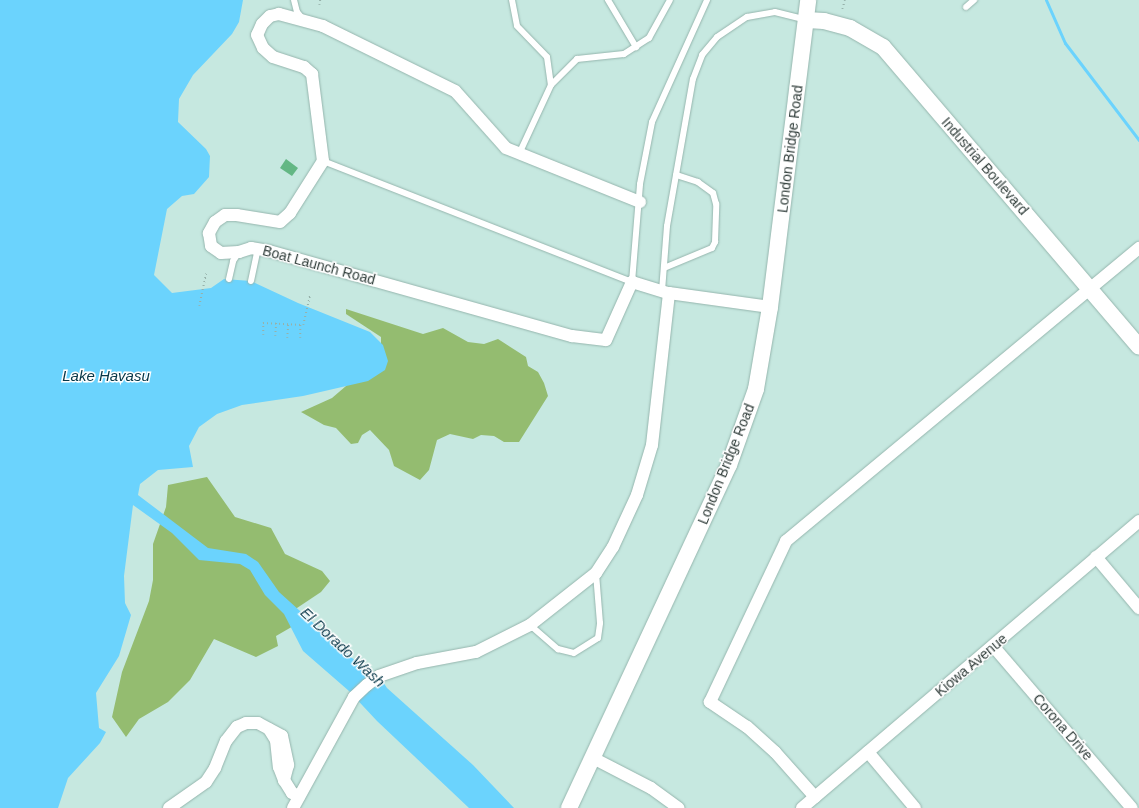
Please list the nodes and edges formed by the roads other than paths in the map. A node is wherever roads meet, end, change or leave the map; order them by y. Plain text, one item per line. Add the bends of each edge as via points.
1 (294, 0) edge
2 (512, 0) edge
3 (608, 0) edge
4 (670, 0) edge
5 (707, 0) edge
6 (808, 0) edge
7 (974, 0) edge
8 (966, 7) dead end
9 (302, 18) junction
10 (807, 20) junction
11 (636, 47) junction
12 (551, 85) junction
13 (519, 154) junction
14 (323, 161) junction
15 (676, 175) junction
16 (640, 202) junction
17 (1139, 248) edge
18 (258, 249) junction
19 (239, 252) junction
20 (664, 268) junction
21 (229, 279) dead end
22 (251, 281) dead end
23 (632, 282) junction
24 (1090, 288) junction
25 (665, 292) junction
26 (770, 307) junction
27 (1139, 347) edge
28 (1139, 521) edge
29 (1096, 557) junction
30 (596, 573) junction
31 (1139, 608) edge
32 (530, 625) junction
33 (993, 646) junction
34 (868, 752) junction
35 (593, 758) junction
36 (299, 796) junction
37 (815, 797) junction
38 (676, 807) edge
39 (169, 808) edge
40 (293, 808) edge
41 (569, 808) edge
42 (802, 808) edge
43 (915, 808) edge
44 (1132, 808) edge

1 - 9 lane via 297,12
2 - 12 lane via 517,26 547,57
3 - 11 lane
4 - 11 lane via 649,38
5 - 16 lane via 652,122 640,184
6 - 10 street, London Bridge Road
7 - 8 lane
9 - 13 street via 455,91 506,148
9 - 14 street via 279,14 270,16 262,24 257,35 263,48 273,57 304,67 312,74
10 - 15 lane via 775,12 747,17 725,30 710,45 693,79
10 - 24 street, Industrial Boulevard via 824,21 850,28 883,47
10 - 26 street, London Bridge Road
11 - 12 lane via 624,54 577,59
12 - 13 lane
13 - 16 street
14 - 19 street, Boat Launch Road via 290,213 280,222 237,214 225,215 215,222 209,234 211,246 221,253
14 - 23 lane
15 - 20 lane via 667,226
15 - 20 lane via 698,182 713,192 716,204 715,242 712,248
16 - 23 lane
17 - 24 street
18 - 19 street, Boat Launch Road via 251,248
18 - 22 lane
18 - 23 street, Boat Launch Road via 572,336 606,340
19 - 21 lane via 233,261
20 - 25 lane
23 - 25 street
24 - 27 street, Industrial Boulevard
24 - 37 street via 869,475 786,541 710,702 747,727 775,752
25 - 26 street
25 - 30 street via 652,445 637,495 613,546
26 - 35 street, London Bridge Road via 756,389 729,465
28 - 29 street, Kiowa Avenue
29 - 31 street
29 - 33 street, Kiowa Avenue
30 - 32 street
30 - 32 lane via 600,623 598,638 574,653 558,649
32 - 36 street via 476,652 417,663 380,676 367,685 354,698
33 - 34 street, Kiowa Avenue
33 - 44 street, Corona Drive
34 - 37 street, Kiowa Avenue
34 - 43 street
35 - 38 street via 651,788
35 - 41 street, London Bridge Road
36 - 39 street via 292,793 284,780 288,765 285,741 269,729 252,722 237,727 226,741 206,782
36 - 40 street
37 - 42 street, Kiowa Avenue

